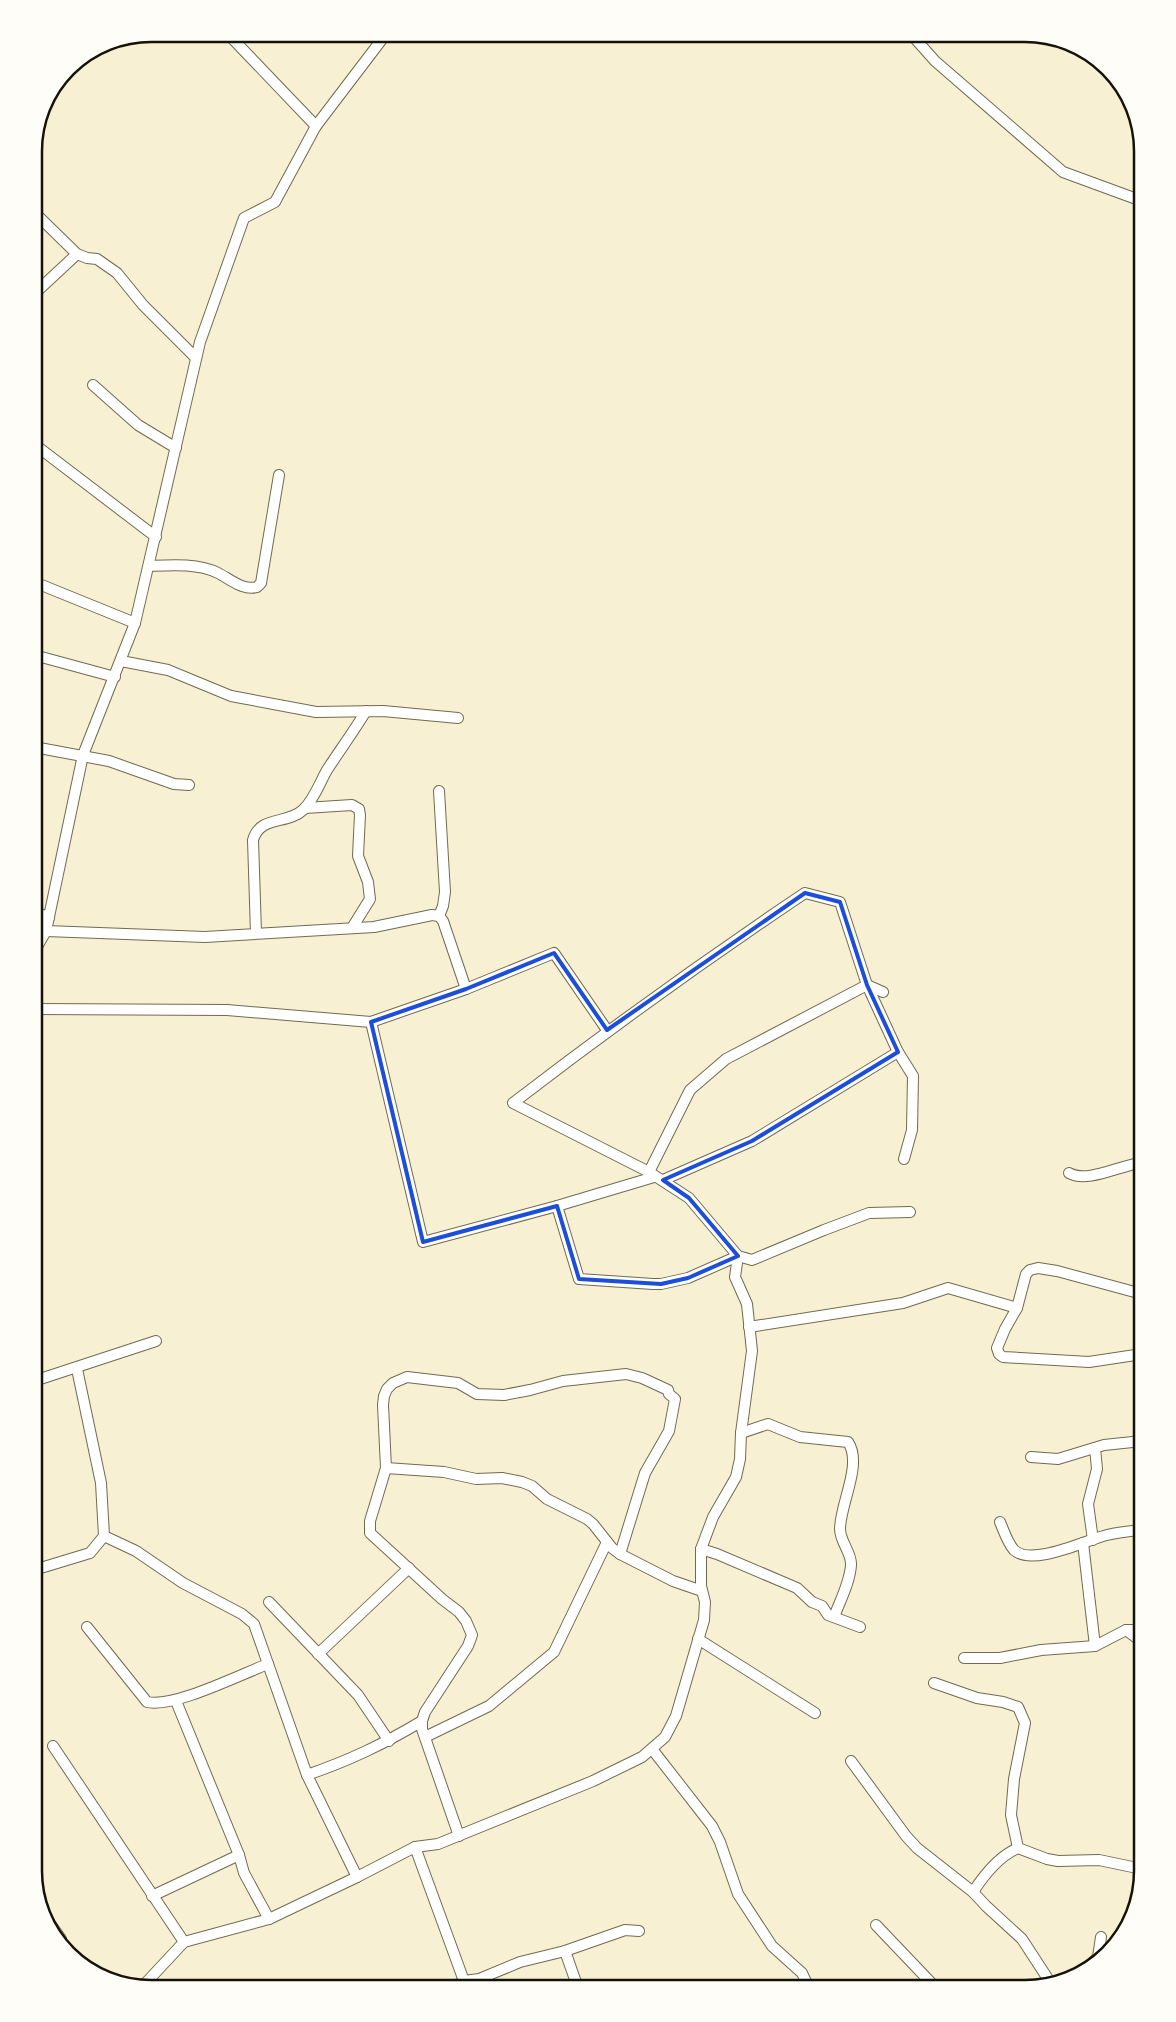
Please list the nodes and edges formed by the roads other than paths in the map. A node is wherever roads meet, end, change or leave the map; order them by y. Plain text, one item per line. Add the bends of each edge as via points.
1 (236, 42) edge
2 (380, 42) edge
3 (919, 43) edge
4 (316, 126) junction
5 (1134, 198) edge
6 (43, 221) edge
7 (77, 254) junction
8 (43, 286) edge
9 (196, 358) junction
10 (93, 385) dead end
11 (176, 448) junction
12 (43, 451) edge
13 (279, 475) dead end
14 (156, 537) junction
15 (149, 566) junction
16 (43, 586) edge
17 (135, 623) junction
18 (43, 657) edge
19 (121, 661) junction
20 (115, 677) junction
21 (366, 711) junction
22 (458, 718) dead end
23 (43, 748) edge
24 (83, 755) junction
25 (189, 786) dead end
26 (439, 791) dead end
27 (305, 808) junction
28 (43, 915) edge
29 (439, 916) junction
30 (49, 918) junction
31 (352, 928) junction
32 (46, 931) junction
33 (256, 933) junction
34 (43, 937) edge
35 (867, 985) junction
36 (466, 989) junction
37 (883, 992) dead end
38 (42, 1009) edge
39 (371, 1022) junction
40 (607, 1030) junction
41 (898, 1052) junction
42 (904, 1159) dead end
43 (1134, 1165) edge
44 (1070, 1172) dead end
45 (656, 1177) junction
46 (557, 1206) junction
47 (910, 1212) dead end
48 (738, 1256) junction
49 (1134, 1292) edge
50 (1017, 1308) junction
51 (750, 1327) junction
52 (156, 1341) dead end
53 (1134, 1355) edge
54 (77, 1368) junction
55 (42, 1378) edge
56 (741, 1433) junction
57 (1134, 1442) edge
58 (1095, 1448) junction
59 (1031, 1457) dead end
60 (386, 1468) junction
61 (1000, 1522) dead end
62 (1134, 1531) edge
63 (104, 1536) junction
64 (1088, 1541) junction
65 (607, 1542) junction
66 (701, 1549) junction
67 (620, 1554) junction
68 (42, 1568) edge
69 (409, 1568) junction
70 (702, 1592) junction
71 (269, 1602) dead end
72 (834, 1617) junction
73 (860, 1626) dead end
74 (87, 1627) dead end
75 (1126, 1630) junction
76 (1134, 1630) edge
77 (1134, 1636) edge
78 (698, 1639) junction
79 (1094, 1646) junction
80 (318, 1654) junction
81 (964, 1658) dead end
82 (268, 1664) junction
83 (934, 1683) dead end
84 (176, 1701) junction
85 (815, 1713) dead end
86 (422, 1721) junction
87 (425, 1738) junction
88 (390, 1741) junction
89 (53, 1746) dead end
90 (652, 1749) junction
91 (851, 1761) dead end
92 (307, 1775) junction
93 (459, 1836) junction
94 (415, 1847) junction
95 (1018, 1848) junction
96 (239, 1855) junction
97 (1134, 1867) edge
98 (357, 1877) junction
99 (973, 1892) junction
100 (152, 1896) junction
101 (269, 1919) junction
102 (876, 1925) dead end
103 (639, 1931) dead end
104 (1101, 1937) dead end
105 (184, 1942) junction
106 (1099, 1949) edge
107 (565, 1951) junction
108 (1047, 1977) edge
109 (150, 1979) edge
110 (463, 1979) edge
111 (476, 1979) edge
112 (575, 1979) edge
113 (805, 1980) edge
114 (928, 1980) edge

1 - 4 street
2 - 4 street
3 - 5 street via 935,61 1064,172
4 - 9 street via 274,202 244,218
6 - 7 street
7 - 8 street
7 - 9 street via 96,258 117,273 143,305
9 - 11 street
10 - 11 street via 138,425
11 - 14 street
12 - 14 street
13 - 15 street via 261,583 257,587 245,587 216,572 196,567
14 - 15 street
15 - 17 street
16 - 17 street
17 - 19 street
18 - 20 street
19 - 20 street
19 - 21 street via 168,670 231,696 254,701 316,712
20 - 24 street
21 - 22 street
21 - 27 street
23 - 24 street
24 - 25 street
24 - 30 street
26 - 29 street via 445,892
27 - 31 street via 352,805 359,809 358,856 368,882 370,899
27 - 33 street via 297,815 262,825 256,831 253,840
28 - 30 street
29 - 31 street
29 - 36 street via 444,921
30 - 32 street
31 - 33 street
32 - 33 street via 205,937
32 - 34 street
35 - 37 street
35 - 40 street via 840,902 805,893
35 - 41 street
35 - 45 street via 726,1059 690,1090
36 - 39 street
36 - 40 street via 554,953
38 - 39 street via 227,1010
39 - 46 street via 423,1242
40 - 45 street via 513,1103
41 - 42 street via 913,1076 912,1130
41 - 45 street via 752,1141
43 - 44 street via 1084,1176 1074,1176
45 - 46 street
45 - 48 street via 690,1198
46 - 48 street via 580,1279 661,1284 688,1278
47 - 48 street via 869,1213 752,1260
48 - 51 street via 735,1277 747,1304
49 - 50 street via 1038,1268 1026,1274
50 - 51 street via 948,1288 903,1303
50 - 53 street via 997,1348 1002,1357 1089,1362
51 - 56 street via 752,1351
52 - 54 street
54 - 55 street
54 - 63 street via 101,1482
56 - 66 street via 736,1477 713,1517
56 - 72 street via 768,1424 800,1437 839,1440 851,1446 853,1461 840,1529 851,1564
57 - 58 street
58 - 59 street via 1058,1459
58 - 64 street via 1097,1469 1088,1504
60 - 65 street via 522,1482 587,1519
60 - 67 street via 384,1396 393,1383 408,1377 458,1383 477,1394 504,1396 563,1380 626,1374 642,1378 668,1390 675,1399 675,1405 669,1431 645,1473
60 - 69 street via 370,1522 370,1533
61 - 64 street via 1014,1550 1023,1555 1041,1555
62 - 64 street
63 - 68 street via 90,1553
63 - 82 street via 242,1614 254,1624
64 - 79 street
65 - 67 street
65 - 87 street via 554,1652 489,1706
66 - 70 street
66 - 72 street via 797,1588
67 - 70 street
69 - 80 street
69 - 86 street via 459,1612 472,1635
70 - 78 street via 704,1620
71 - 80 street
72 - 73 street
74 - 84 street via 147,1702
75 - 76 street
75 - 77 street
75 - 79 street
78 - 85 street
78 - 90 street via 676,1716 665,1737
79 - 81 street via 1041,1650 1000,1658
80 - 88 street via 358,1695
82 - 84 street
82 - 92 street
83 - 95 street via 977,1698 1018,1707 1023,1714 1025,1723 1011,1815
84 - 96 street
86 - 87 street
86 - 88 street
87 - 93 street
88 - 92 street
89 - 100 street
90 - 93 street via 593,1781
90 - 113 street via 712,1826 738,1894 772,1946
91 - 99 street via 917,1848
92 - 98 street
93 - 94 street via 438,1844
94 - 98 street
94 - 110 street
95 - 97 street via 1058,1861 1099,1860
95 - 99 street via 1010,1851 983,1877
96 - 100 street
96 - 101 street via 244,1872
98 - 101 street
99 - 108 street via 1022,1939
100 - 105 street
101 - 105 street
102 - 114 street
103 - 107 street via 625,1930
104 - 106 street
105 - 109 street
107 - 111 street via 520,1962
107 - 112 street

